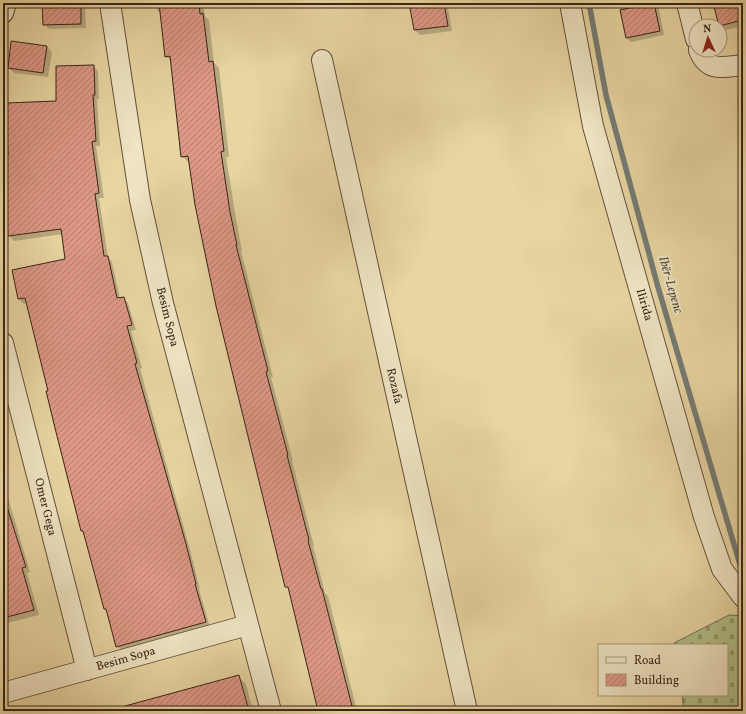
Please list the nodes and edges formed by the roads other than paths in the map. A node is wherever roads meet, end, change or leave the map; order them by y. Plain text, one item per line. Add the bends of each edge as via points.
1 (6, 3) edge
2 (110, 3) edge
3 (570, 3) edge
4 (687, 3) edge
5 (3, 13) edge
6 (691, 18) edge
7 (702, 58) edge
8 (322, 60) dead end
9 (743, 65) edge
10 (3, 343) edge
11 (743, 597) edge
12 (248, 625) junction
13 (87, 670) junction
14 (3, 693) edge
15 (271, 711) edge
16 (467, 711) edge

1 - 5 street
2 - 12 street, Besim Sopa via 140,200 162,296
3 - 11 street, Ilirida via 593,126 704,516 722,569
4 - 6 street
7 - 9 street via 710,66
8 - 16 street, Rozafa
10 - 13 street, Omer Gega
12 - 13 street, Besim Sopa
12 - 15 street, Besim Sopa
13 - 14 street, Besim Sopa

